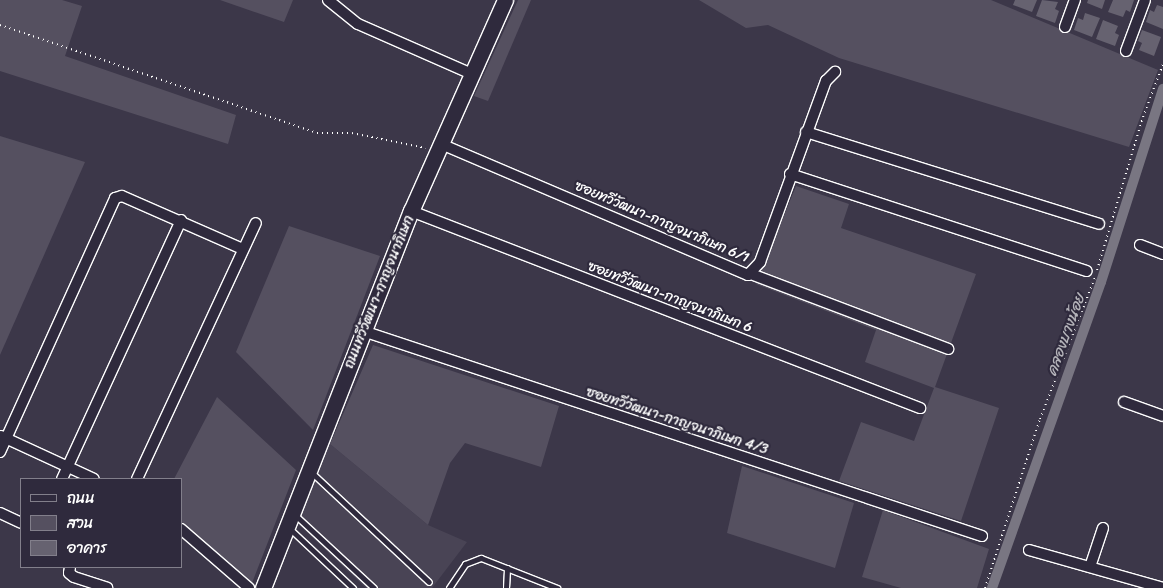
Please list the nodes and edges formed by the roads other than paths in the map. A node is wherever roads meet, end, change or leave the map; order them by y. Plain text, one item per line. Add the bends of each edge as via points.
1 (328, 0) edge
2 (505, 0) edge
3 (1075, 0) edge
4 (1145, 0) edge
5 (1065, 27) dead end
6 (1126, 51) dead end
7 (835, 72) dead end
8 (472, 74) junction
9 (806, 132) junction
10 (439, 148) junction
11 (790, 174) junction
12 (411, 211) junction
13 (181, 220) junction
14 (256, 223) dead end
15 (1098, 224) dead end
16 (1140, 245) dead end
17 (243, 249) junction
18 (1163, 254) edge
19 (1087, 271) dead end
20 (751, 274) junction
21 (363, 331) junction
22 (948, 349) dead end
23 (1124, 402) dead end
24 (920, 408) dead end
25 (1163, 416) edge
26 (3, 437) edge
27 (0, 452) edge
28 (67, 468) junction
29 (308, 470) junction
30 (62, 478) edge
31 (92, 478) edge
32 (137, 478) edge
33 (0, 513) edge
34 (290, 520) junction
35 (20, 523) edge
36 (1103, 528) dead end
37 (182, 530) edge
38 (982, 536) dead end
39 (1029, 550) dead end
40 (1090, 567) junction
41 (70, 568) edge
42 (507, 568) junction
43 (429, 582) dead end
44 (106, 588) edge
45 (249, 588) edge
46 (263, 588) edge
47 (353, 588) edge
48 (374, 588) edge
49 (449, 588) edge
50 (506, 588) edge
51 (557, 588) edge
52 (1163, 588) edge

1 - 8 street via 358,24
2 - 8 street, ถนนทวีวัฒนา-กาญจนาภิเษก
3 - 5 street
4 - 6 street
7 - 9 street, ซอยทวีวัฒนา-กาญจนาภิเษก 6/1 via 826,81
8 - 10 street, ถนนทวีวัฒนา-กาญจนาภิเษก
9 - 11 street, ซอยทวีวัฒนา-กาญจนาภิเษก 6/1
9 - 15 street
10 - 12 street, ถนนทวีวัฒนา-กาญจนาภิเษก
10 - 20 street, ซอยทวีวัฒนา-กาญจนาภิเษก 6/1 via 666,238 740,273
11 - 19 street
11 - 20 street, ซอยทวีวัฒนา-กาญจนาภิเษก 6/1 via 760,262
12 - 21 street, ถนนทวีวัฒนา-กาญจนาภิเษก
12 - 24 street, ซอยทวีวัฒนา-กาญจนาภิเษก 6
13 - 17 street
13 - 26 street via 122,196 115,198
13 - 28 street
14 - 17 street
16 - 18 street
17 - 32 street
20 - 22 street
21 - 29 street, ถนนทวีวัฒนา-กาญจนาภิเษก
21 - 38 street, ซอยทวีวัฒนา-กาญจนาภิเษก 4/3
23 - 25 street
26 - 27 street
26 - 28 street
28 - 30 street
28 - 31 street
29 - 34 street, ถนนทวีวัฒนา-กาญจนาภิเษก
29 - 43 lane
33 - 35 street
34 - 46 street, ถนนทวีวัฒนา-กาญจนาภิเษก
34 - 47 lane
34 - 48 lane
36 - 40 street
37 - 45 street
39 - 40 street
40 - 52 street
41 - 44 street via 69,573 74,577
42 - 49 lane via 481,558 472,559
42 - 50 lane
42 - 51 lane

